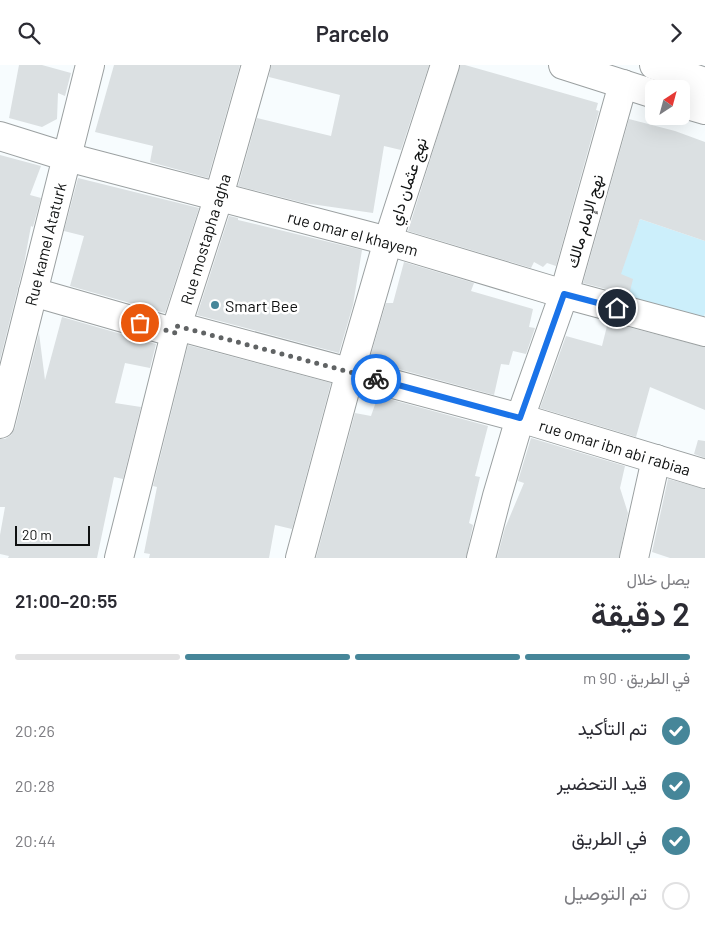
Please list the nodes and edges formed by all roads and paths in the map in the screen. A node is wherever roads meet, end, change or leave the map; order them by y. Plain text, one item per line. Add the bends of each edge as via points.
1 (90, 65) edge
2 (256, 65) edge
3 (445, 65) edge
4 (563, 65) edge
5 (654, 65) edge
6 (705, 82) edge
7 (623, 84) junction
8 (645, 91) edge
9 (690, 106) edge
10 (705, 110) edge
11 (0, 136) edge
12 (67, 157) junction
13 (219, 196) junction
14 (388, 241) junction
15 (33, 292) junction
16 (564, 294) junction
17 (177, 330) junction
18 (705, 331) edge
19 (350, 371) junction
20 (520, 418) junction
21 (0, 424) edge
22 (656, 459) junction
23 (705, 474) edge
24 (119, 558) edge
25 (300, 558) edge
26 (481, 558) edge
27 (634, 558) edge

1 - 12 main road, Rue kamel Ataturk
2 - 13 main road, Rue mostapha agha
3 - 14 main road, نهج عثمان داي
4 - 7 main road
5 - 6 main road
7 - 8 main road
7 - 16 main road, نهج الإمام مالك
9 - 10 main road
11 - 12 main road, rue omar el khayem
12 - 13 main road, rue omar el khayem
12 - 15 main road, Rue kamel Ataturk
13 - 14 main road, rue omar el khayem
13 - 17 main road, Rue mostapha agha
14 - 16 main road, rue omar el khayem
14 - 19 main road, نهج عثمان داي
15 - 17 main road, rue omar ibn abi rabiaa
15 - 21 main road, Rue kamel Ataturk
16 - 18 main road, rue omar el khayem
16 - 20 main road, نهج الإمام مالك
17 - 19 main road, rue omar ibn abi rabiaa
17 - 24 main road, Rue mostapha agha
19 - 20 main road, rue omar ibn abi rabiaa
19 - 25 main road, نهج عثمان داي
20 - 22 main road, rue omar ibn abi rabiaa
20 - 26 main road, نهج الإمام مالك
22 - 23 main road, rue omar ibn abi rabiaa
22 - 27 main road

